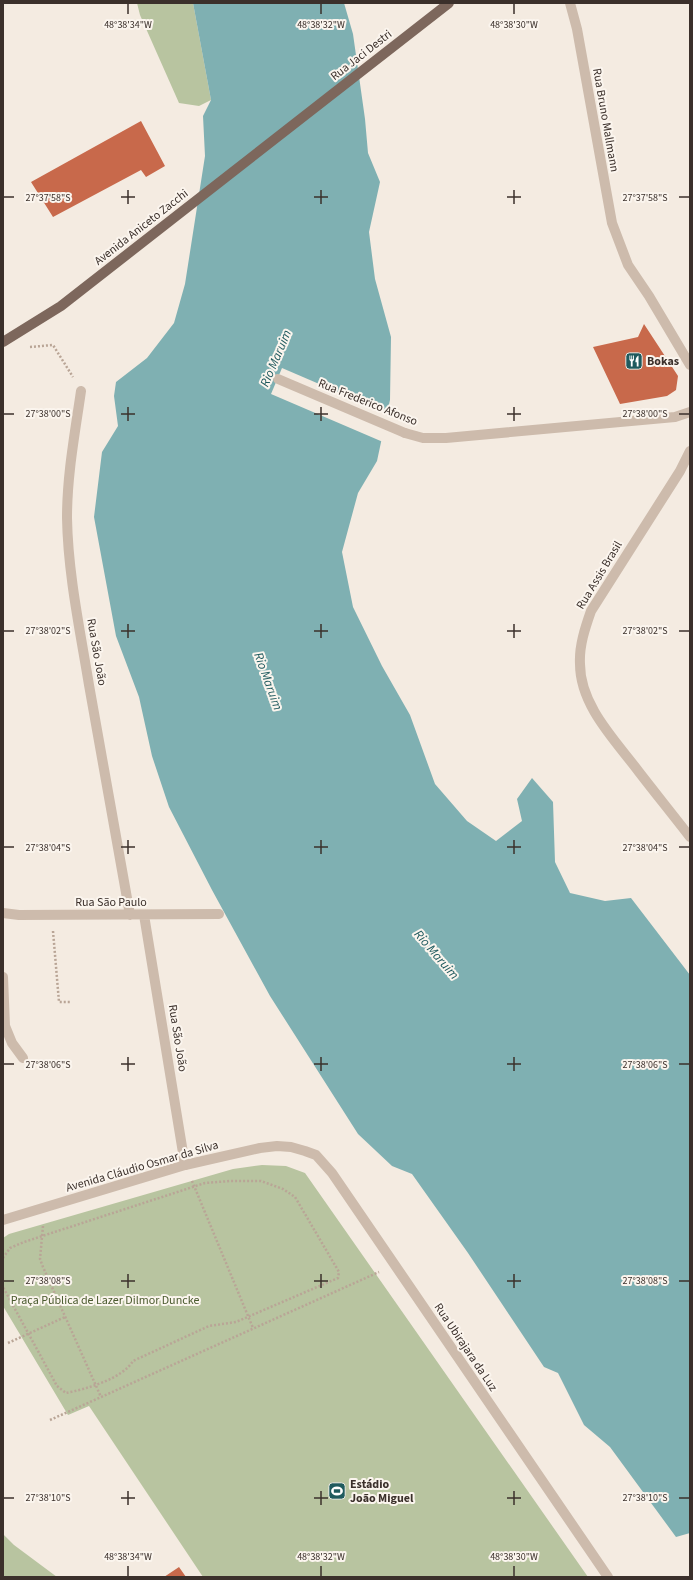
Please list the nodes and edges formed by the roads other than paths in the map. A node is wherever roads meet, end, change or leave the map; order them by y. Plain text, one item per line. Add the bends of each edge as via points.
1 (449, 3) edge
2 (570, 3) edge
3 (290, 128) joint
4 (6, 340) edge
5 (690, 365) edge
6 (278, 379) dead end
7 (81, 391) road end
8 (690, 412) edge
9 (690, 451) edge
10 (690, 837) edge
11 (3, 913) edge
12 (218, 914) dead end
13 (130, 915) junction
14 (144, 915) junction
15 (3, 977) edge
16 (23, 1058) dead end
17 (291, 1147) joint
18 (186, 1165) junction
19 (3, 1220) edge
20 (608, 1577) edge

1 - 3 main road, Rua Jaci Destri
2 - 5 street, Rua Bruno Mallmann via 577,29 612,223 628,265
3 - 4 main road, Avenida Aniceto Zacchi via 61,306
6 - 8 street, Rua Frederico Afonso via 423,438 676,417
7 - 13 street, Rua São João via 68,487 69,553 80,632
9 - 10 street, Rua Assis Brasil via 680,471 591,611 583,636 580,665 583,685 591,706
11 - 13 street, Rua São Paulo
12 - 14 street, Rua São Paulo
13 - 14 street, Rua São Paulo
14 - 18 street, Rua São João
15 - 16 street via 5,1026 12,1043
17 - 18 street, Avenida Cláudio Osmar da Silva via 260,1148
17 - 20 street, Rua Ubirajara da Luz via 316,1155 325,1164
18 - 19 street, Avenida Cláudio Osmar da Silva

